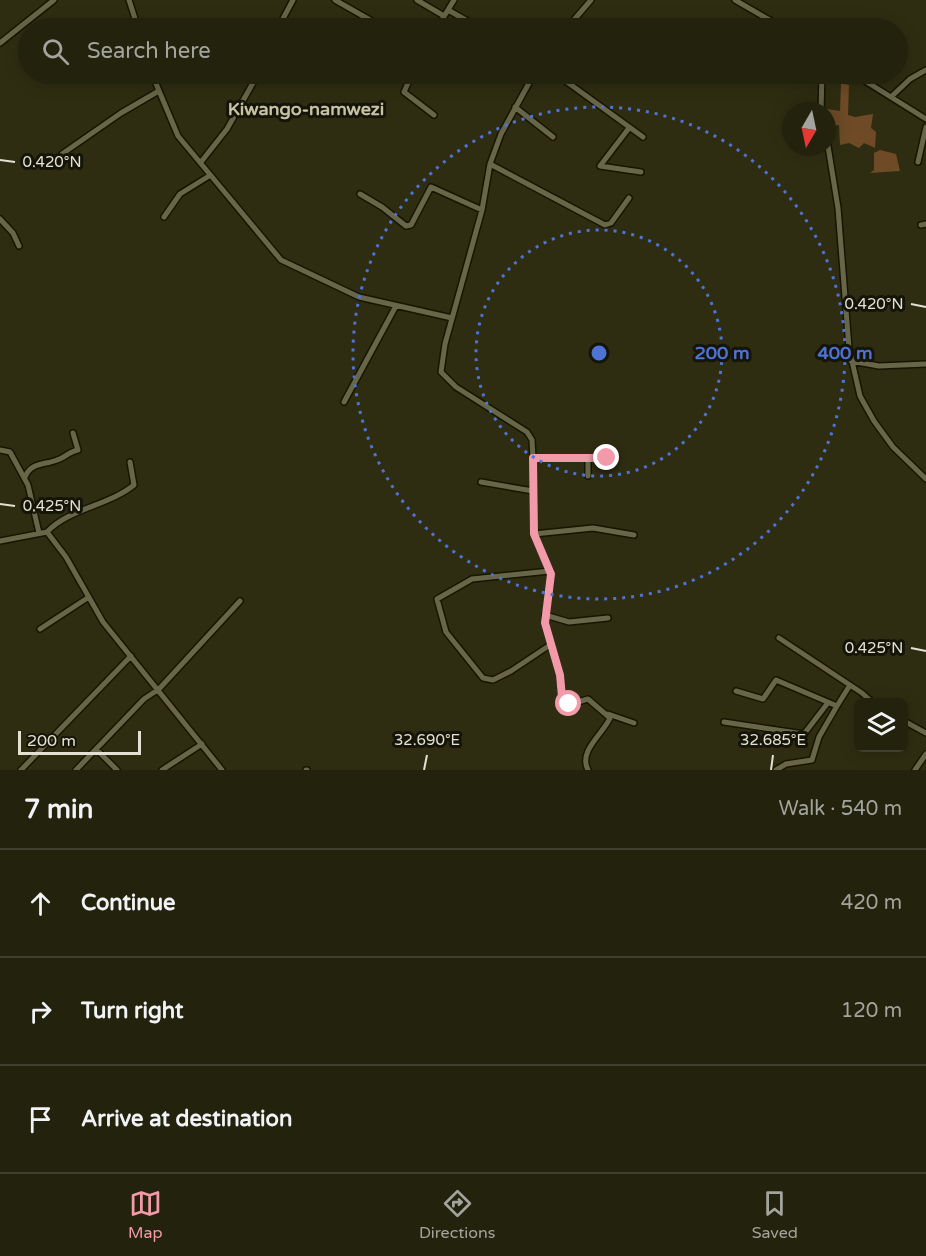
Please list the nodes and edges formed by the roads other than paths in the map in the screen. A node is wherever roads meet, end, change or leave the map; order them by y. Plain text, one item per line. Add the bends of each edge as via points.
1 (54, 0) edge
2 (129, 0) edge
3 (293, 0) edge
4 (335, 0) edge
5 (417, 0) edge
6 (454, 0) edge
7 (591, 0) edge
8 (735, 0) edge
9 (448, 10) junction
10 (444, 16) joint
11 (31, 18) edge
12 (134, 18) edge
13 (283, 18) edge
14 (366, 18) edge
15 (462, 18) edge
16 (577, 18) edge
17 (766, 18) edge
18 (18, 29) edge
19 (0, 43) edge
20 (926, 70) edge
21 (908, 82) edge
22 (155, 84) edge
23 (252, 84) edge
24 (408, 84) edge
25 (529, 84) edge
26 (570, 84) edge
27 (822, 84) edge
28 (870, 84) edge
29 (906, 84) edge
30 (158, 92) junction
31 (891, 97) junction
32 (821, 102) edge
33 (516, 107) junction
34 (434, 115) dead end
35 (926, 119) edge
36 (926, 127) edge
37 (629, 128) junction
38 (553, 137) dead end
39 (643, 137) dead end
40 (62, 154) dead end
41 (830, 156) edge
42 (201, 162) junction
43 (918, 162) dead end
44 (490, 164) junction
45 (641, 172) dead end
46 (209, 176) junction
47 (360, 194) dead end
48 (629, 198) dead end
49 (482, 210) junction
50 (164, 217) dead end
51 (0, 219) edge
52 (19, 246) dead end
53 (396, 306) junction
54 (452, 318) junction
55 (852, 361) junction
56 (926, 364) edge
57 (344, 402) dead end
58 (74, 433) dead end
59 (0, 450) edge
60 (533, 458) junction
61 (588, 458) junction
62 (607, 458) dead end
63 (130, 462) dead end
64 (588, 476) dead end
65 (25, 477) junction
66 (926, 479) edge
67 (481, 482) dead end
68 (533, 490) junction
69 (47, 532) junction
70 (39, 533) junction
71 (534, 534) junction
72 (634, 535) dead end
73 (0, 541) edge
74 (550, 571) junction
75 (89, 597) junction
76 (240, 602) dead end
77 (545, 615) junction
78 (608, 618) dead end
79 (40, 629) dead end
80 (779, 638) dead end
81 (550, 645) junction
82 (131, 656) junction
83 (850, 686) junction
84 (159, 689) junction
85 (736, 691) dead end
86 (866, 698) edge
87 (827, 704) junction
88 (837, 706) junction
89 (608, 714) junction
90 (724, 722) dead end
91 (634, 723) dead end
92 (908, 724) edge
93 (926, 733) edge
94 (202, 744) junction
95 (96, 749) junction
96 (926, 754) edge
97 (21, 770) edge
98 (76, 770) edge
99 (117, 770) edge
100 (162, 770) edge
101 (222, 770) edge
102 (588, 770) edge
103 (776, 770) edge
104 (915, 770) edge

1 - 11 street
2 - 12 street
3 - 13 street
4 - 14 street
5 - 10 street
6 - 9 street
7 - 16 street
8 - 17 street
9 - 10 street
9 - 15 street
18 - 19 street
20 - 21 street
22 - 30 street
23 - 42 street via 227,129
24 - 34 street via 404,92
25 - 33 street
26 - 37 street
27 - 32 street
28 - 31 street
29 - 31 street
30 - 40 street
30 - 42 street via 178,136
31 - 35 street
33 - 38 street
33 - 44 street
36 - 43 street
37 - 39 street
37 - 45 street via 600,166
41 - 55 street
42 - 46 street
44 - 48 street via 606,225
44 - 49 street
46 - 50 street via 180,194
46 - 53 street via 281,260 359,297
47 - 49 street via 406,226 410,226 431,187
49 - 54 street
51 - 52 street via 13,232
53 - 54 street
53 - 57 street
54 - 60 street via 442,375 527,432 532,440
55 - 56 street via 879,366
55 - 66 street via 860,396 874,421 893,447
58 - 65 street via 78,450 39,464
59 - 65 street via 10,452
60 - 61 street
60 - 68 street
61 - 62 street
61 - 64 street
63 - 69 street via 134,485 64,518
65 - 70 street
67 - 68 street
68 - 71 street
69 - 70 street
69 - 75 street
70 - 73 street
71 - 72 street via 593,528
71 - 74 street
74 - 77 street
74 - 81 street via 472,579 436,599 446,632 483,678 493,680
75 - 79 street
75 - 82 street via 103,622
76 - 84 street
77 - 78 street via 569,622
77 - 81 street
80 - 83 street
81 - 89 street via 564,700 571,704 586,698
82 - 84 street
82 - 97 street
83 - 86 street
83 - 88 street
84 - 94 street
84 - 95 street via 144,699
85 - 87 street via 763,699 776,680
87 - 88 street
87 - 90 street via 804,734
88 - 103 street via 819,737 812,760 786,764
89 - 91 street
89 - 102 street via 606,727 587,753
92 - 93 street
94 - 100 street
94 - 101 street
95 - 98 street
95 - 99 street
96 - 104 street

